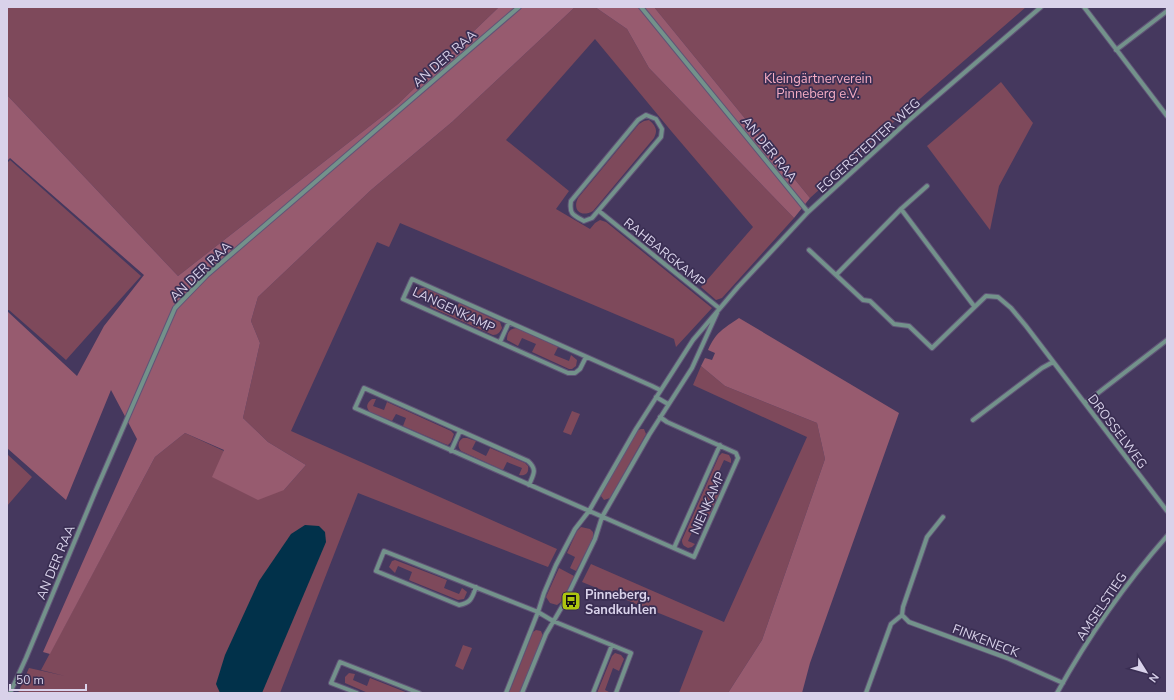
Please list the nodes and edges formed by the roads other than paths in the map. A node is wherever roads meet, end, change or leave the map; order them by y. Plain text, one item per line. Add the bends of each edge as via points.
1 (519, 7) edge
2 (641, 7) edge
3 (1041, 7) edge
4 (1084, 7) edge
5 (1167, 11) edge
6 (1116, 50) junction
7 (1167, 116) edge
8 (927, 186) dead end
9 (901, 209) junction
10 (599, 211) junction
11 (808, 212) junction
12 (809, 250) dead end
13 (836, 275) junction
14 (974, 306) junction
15 (719, 308) junction
16 (509, 322) junction
17 (1167, 340) edge
18 (500, 342) junction
19 (586, 357) junction
20 (1053, 362) junction
21 (660, 390) junction
22 (656, 397) junction
23 (1085, 403) junction
24 (668, 404) junction
25 (660, 417) junction
26 (973, 420) dead end
27 (460, 431) junction
28 (720, 445) junction
29 (452, 451) junction
30 (529, 485) junction
31 (589, 511) junction
32 (1167, 511) edge
33 (602, 516) junction
34 (943, 516) dead end
35 (1167, 536) edge
36 (674, 548) junction
37 (476, 587) junction
38 (538, 612) junction
39 (902, 615) junction
40 (553, 621) junction
41 (612, 645) junction
42 (1063, 683) junction
43 (10, 693) edge
44 (357, 693) edge
45 (419, 693) edge
46 (506, 693) edge
47 (522, 693) edge
48 (593, 693) edge
49 (616, 693) edge
50 (866, 693) edge
51 (1057, 693) edge

1 - 43 street, AN DER RAA via 207,275 175,308
2 - 11 street, AN DER RAA
3 - 11 street, EGGERSTEDTER WEG via 908,121
4 - 6 street
5 - 6 street
6 - 7 street
8 - 9 street
9 - 13 street
9 - 14 street
10 - 10 street via 661,136 662,129 656,119 646,115 638,120 571,201 570,209 574,216 584,221
10 - 15 street, RAHBARGKAMP
11 - 15 street, EGGERSTEDTER WEG
12 - 13 street, DROSSELWEG
13 - 14 street, DROSSELWEG via 863,300 870,301 894,324 909,326 932,348
14 - 20 street, DROSSELWEG via 986,296 998,297 1011,308
15 - 21 street, EGGERSTEDTER WEG via 693,340
15 - 24 street, EGGERSTEDTER WEG via 692,368
16 - 18 street, LANGENKAMP
16 - 18 street, LANGENKAMP via 412,278 403,299
16 - 19 street, LANGENKAMP
17 - 23 street
18 - 19 street, LANGENKAMP via 568,373 575,373 580,369
19 - 21 street, LANGENKAMP
20 - 23 street, DROSSELWEG
20 - 26 street
21 - 22 street, EGGERSTEDTER WEG
22 - 24 street
22 - 31 street, EGGERSTEDTER WEG
23 - 32 street, DROSSELWEG
24 - 25 street, EGGERSTEDTER WEG
25 - 28 street, NIENKAMP
25 - 33 street, EGGERSTEDTER WEG
27 - 29 street
27 - 29 street via 364,388 355,408
27 - 30 street via 528,461 534,472
28 - 36 street, NIENKAMP
28 - 36 street, NIENKAMP via 736,453 738,458 715,512 694,557
29 - 30 street
30 - 31 street
31 - 33 street
31 - 38 street, EGGERSTEDTER WEG via 575,529 556,565
33 - 36 street, NIENKAMP
33 - 40 street, EGGERSTEDTER WEG via 595,539
34 - 39 street via 927,537
35 - 42 street, AMSELSTIEG via 1121,592
37 - 37 street via 472,599 466,604 459,605 376,571 384,551
37 - 38 street
38 - 40 street
38 - 46 street, EGGERSTEDTER WEG
39 - 42 street, FINKENECK via 909,622 1007,658
39 - 50 street via 891,624
40 - 41 street
40 - 47 street, EGGERSTEDTER WEG
41 - 48 street
41 - 49 street via 632,653
42 - 51 street, AMSELSTIEG
44 - 45 street via 331,683 340,662

